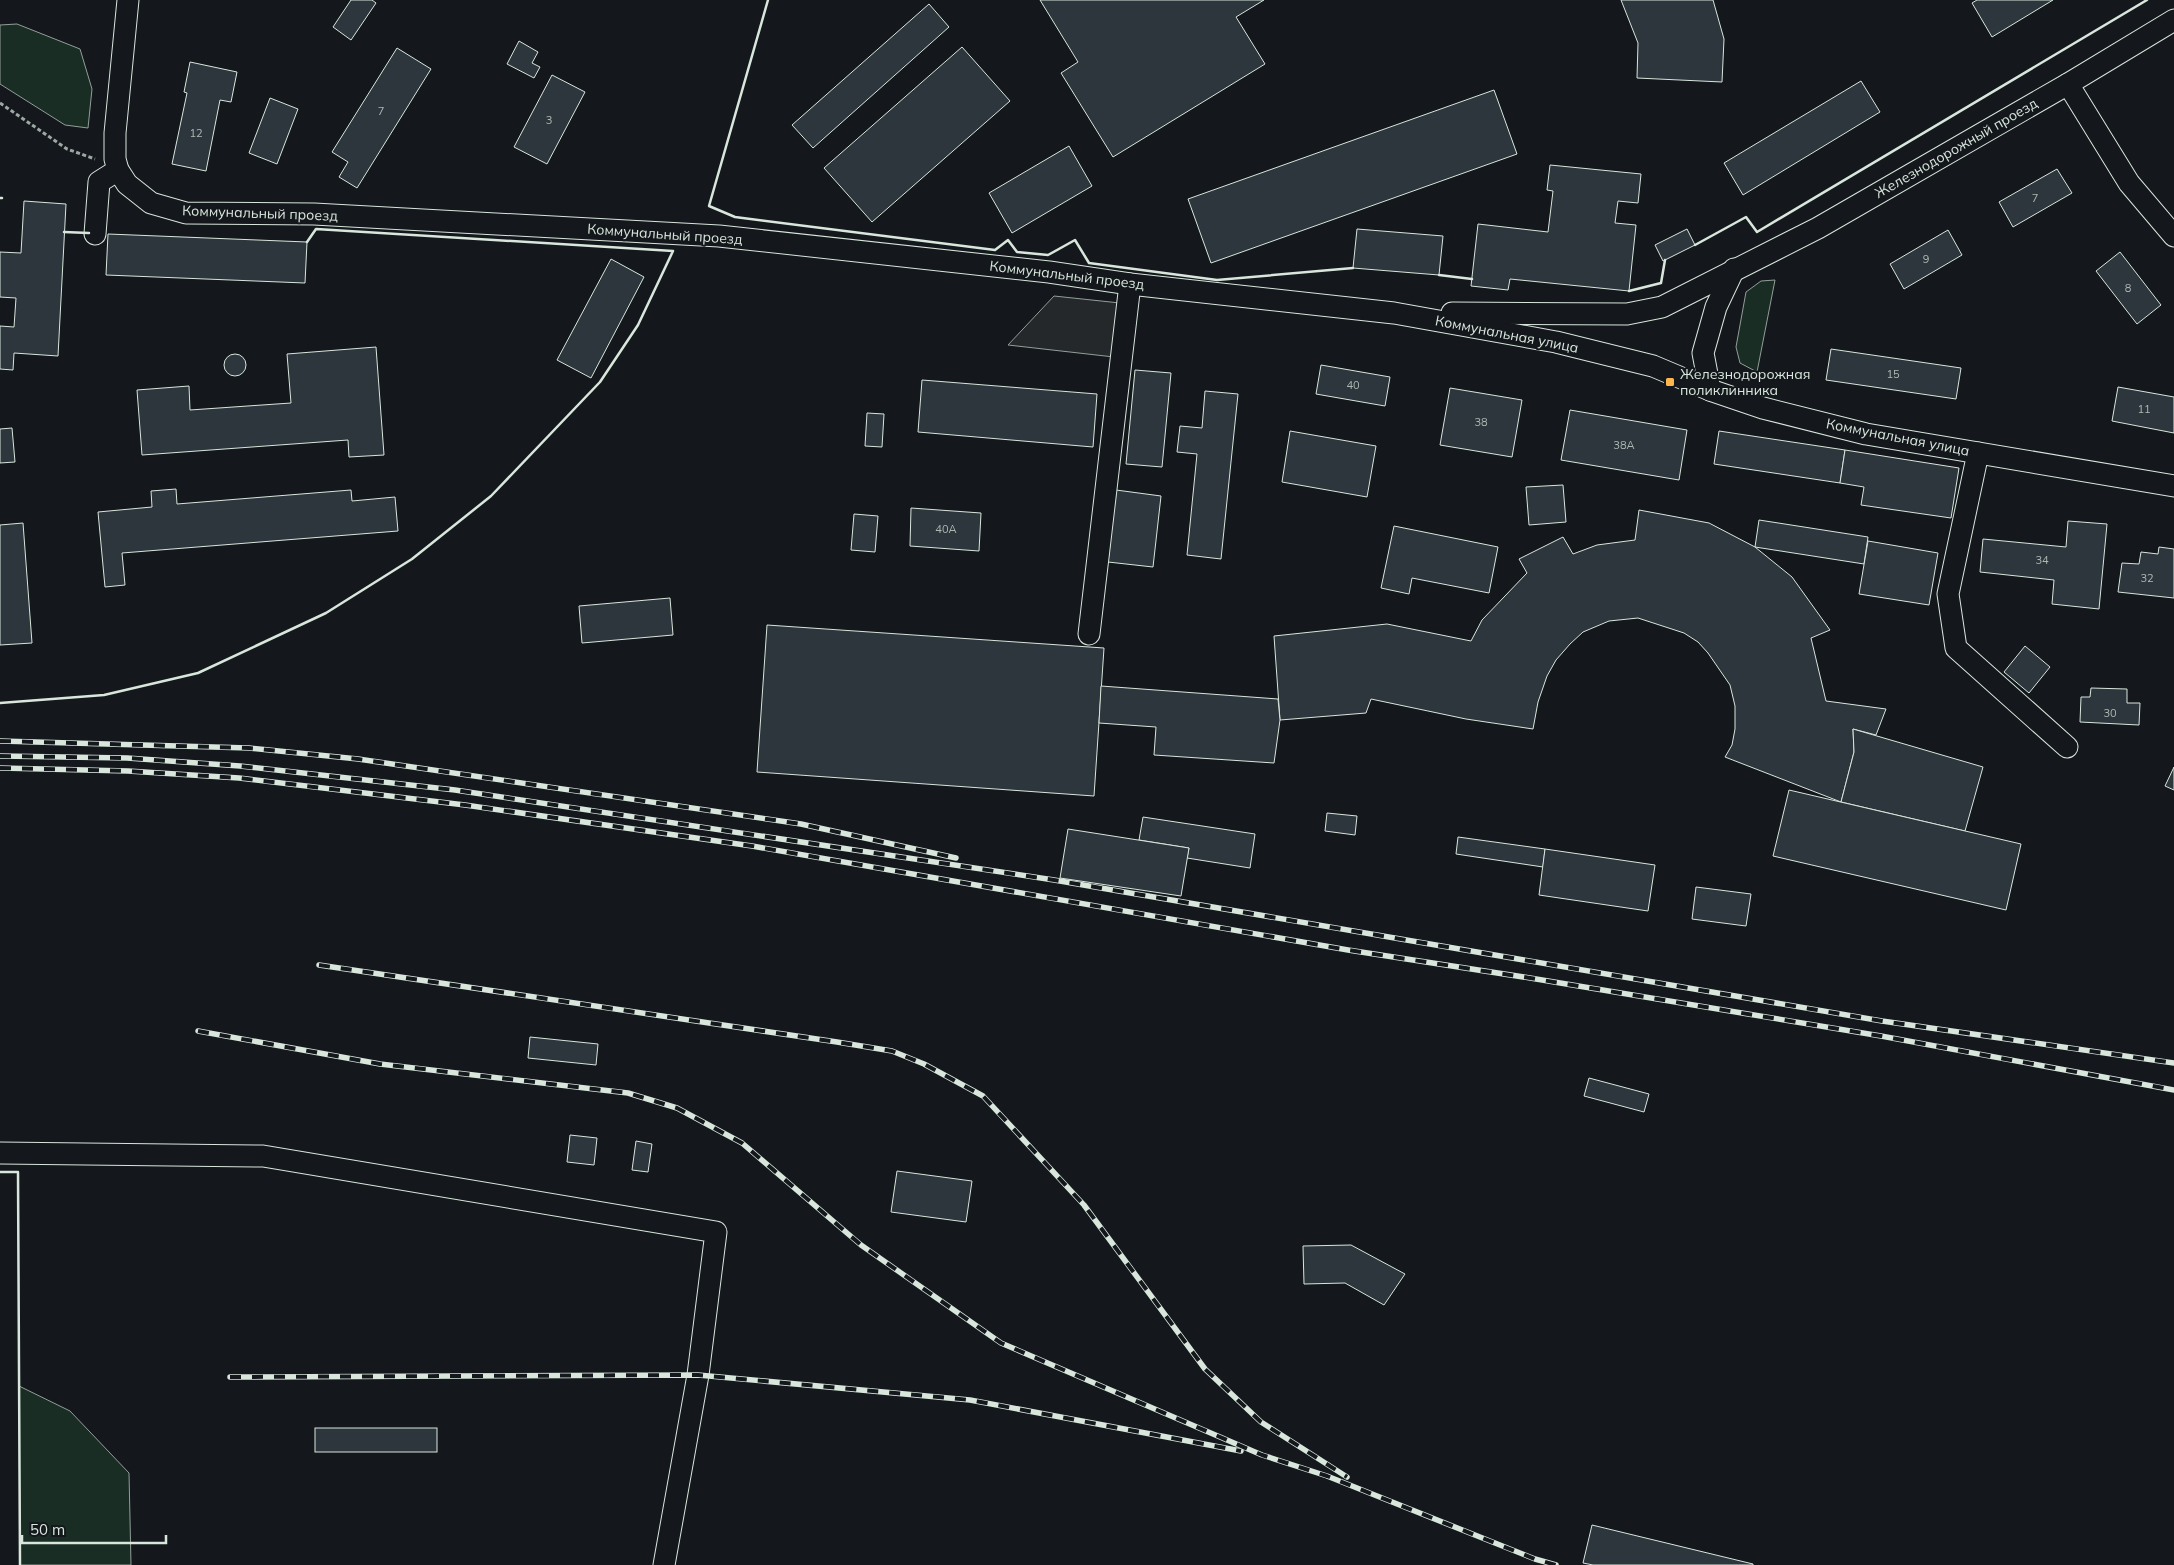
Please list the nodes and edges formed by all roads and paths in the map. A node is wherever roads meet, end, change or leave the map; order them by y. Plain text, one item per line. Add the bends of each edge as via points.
1 (128, 0) edge
2 (2174, 20) edge
3 (2068, 84) junction
4 (0, 103) edge
5 (117, 164) junction
6 (95, 234) dead end
7 (2174, 236) edge
8 (1734, 269) junction
9 (1130, 284) junction
10 (1394, 313) junction
11 (1710, 390) junction
12 (1978, 453) junction
13 (2174, 486) edge
14 (1089, 634) dead end
15 (2067, 747) dead end
16 (0, 1153) edge
17 (664, 1565) edge

1 - 5 street via 115,133
2 - 3 street, Железнодорожный проезд
3 - 7 street via 2129,183
3 - 8 street, Железнодорожный проезд via 1818,228
4 - 5 path via 67,149
5 - 6 street via 99,182
5 - 9 street, Коммунальный проезд via 127,184 150,203 186,213 314,214 719,236 1049,272
8 - 10 street, Железнодорожный проезд via 1662,307 1627,314
8 - 11 street via 1716,307 1703,353
9 - 10 street, Коммунальный проезд
9 - 14 street
10 - 11 street, Коммунальная улица via 1556,342 1652,366
11 - 12 street, Коммунальная улица via 1763,408 1866,434
12 - 13 street, Коммунальная улица
12 - 15 street via 1948,594 1956,648
16 - 17 street via 263,1156 716,1232 698,1375

